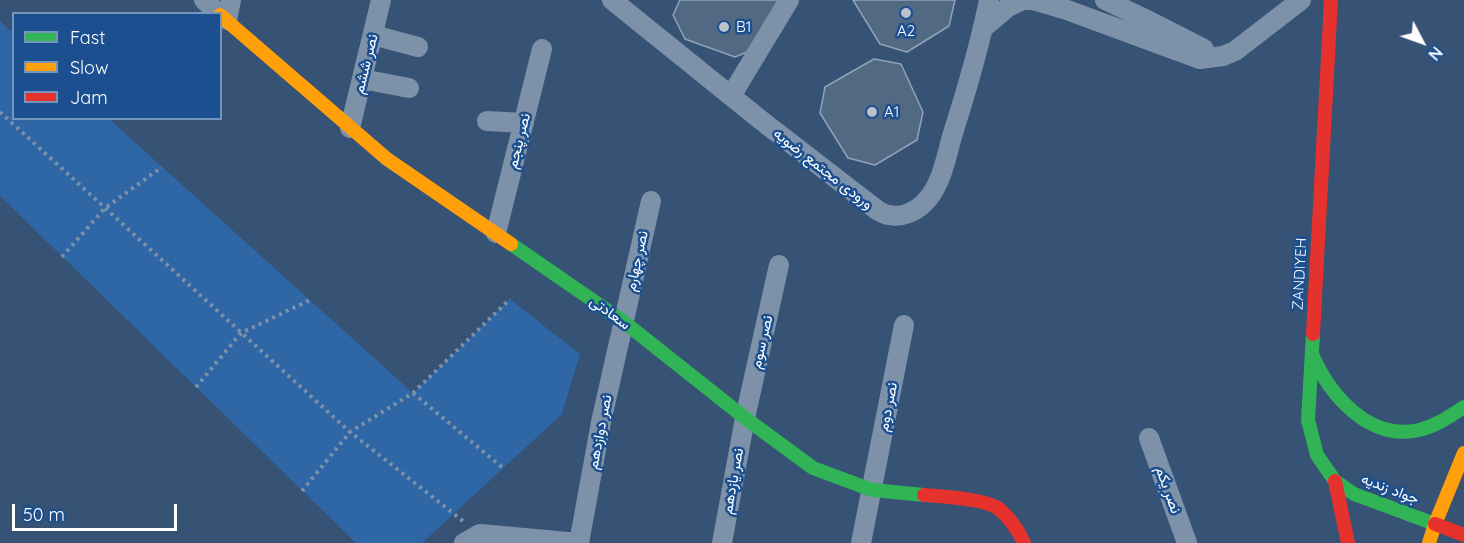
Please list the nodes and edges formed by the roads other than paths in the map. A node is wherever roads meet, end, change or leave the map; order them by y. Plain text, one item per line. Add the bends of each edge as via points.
1 (204, 0) edge
2 (231, 0) edge
3 (381, 0) edge
4 (612, 0) edge
5 (789, 0) edge
6 (989, 0) edge
7 (1105, 0) edge
8 (1301, 0) edge
9 (1331, 0) edge
10 (218, 12) edge
11 (222, 16) edge
12 (983, 28) junction
13 (373, 35) junction
14 (418, 47) dead end
15 (542, 49) dead end
16 (1216, 57) junction
17 (362, 79) junction
18 (409, 88) dead end
19 (731, 96) junction
20 (487, 121) dead end
21 (524, 123) junction
22 (350, 128) junction
23 (651, 201) dead end
24 (496, 233) junction
25 (779, 265) dead end
26 (624, 322) junction
27 (904, 325) dead end
28 (1312, 354) junction
29 (1464, 407) edge
30 (745, 418) junction
31 (1149, 438) dead end
32 (1464, 453) edge
33 (1335, 481) junction
34 (872, 490) junction
35 (1435, 524) junction
36 (1464, 535) edge
37 (472, 538) edge
38 (579, 543) edge
39 (722, 543) edge
40 (861, 543) edge
41 (1024, 543) edge
42 (1187, 543) edge
43 (1348, 543) edge
44 (1429, 543) edge

1 - 10 street, سعادتی
2 - 11 street
3 - 13 street, نصر ششم
4 - 19 street, ورودی مجتمع رضویه
5 - 19 street
6 - 12 street, ورودی مجتمع رضویه
7 - 16 street
8 - 16 street via 1235,51
9 - 28 main road, ZANDIYEH
11 - 22 main road, سعادتی
12 - 16 street via 1008,7 1032,0 1200,59
12 - 19 street, ورودی مجتمع رضویه via 941,174 921,207 898,216 877,210
13 - 14 street
13 - 17 street, نصر ششم
15 - 21 street, نصر پنجم
17 - 18 street
17 - 22 street, نصر ششم
20 - 21 street
21 - 24 street, نصر پنجم
22 - 24 main road, سعادتی via 387,159
23 - 26 street, نصر چهارم
24 - 26 main road, سعادتی
25 - 30 street, نصر سوم
26 - 30 main road, سعادتی
26 - 38 street, نصر دوازدهم
27 - 34 street, نصر دوم
28 - 29 main road via 1336,395 1372,426 1395,432 1418,431
28 - 33 main road, ZANDIYEH via 1308,420 1317,455
30 - 34 main road, سعادتی via 813,468
30 - 39 street, نصر یازدهم
31 - 42 street, نصر یکم
32 - 35 main road
33 - 35 main road, جواد زندیه via 1354,494
33 - 43 main road, ZANDIYEH
34 - 40 street, نصر دوم
34 - 41 main road, سعادتی via 961,498 997,507
35 - 36 main road, جواد زندیه
35 - 44 main road
37 - 38 street

